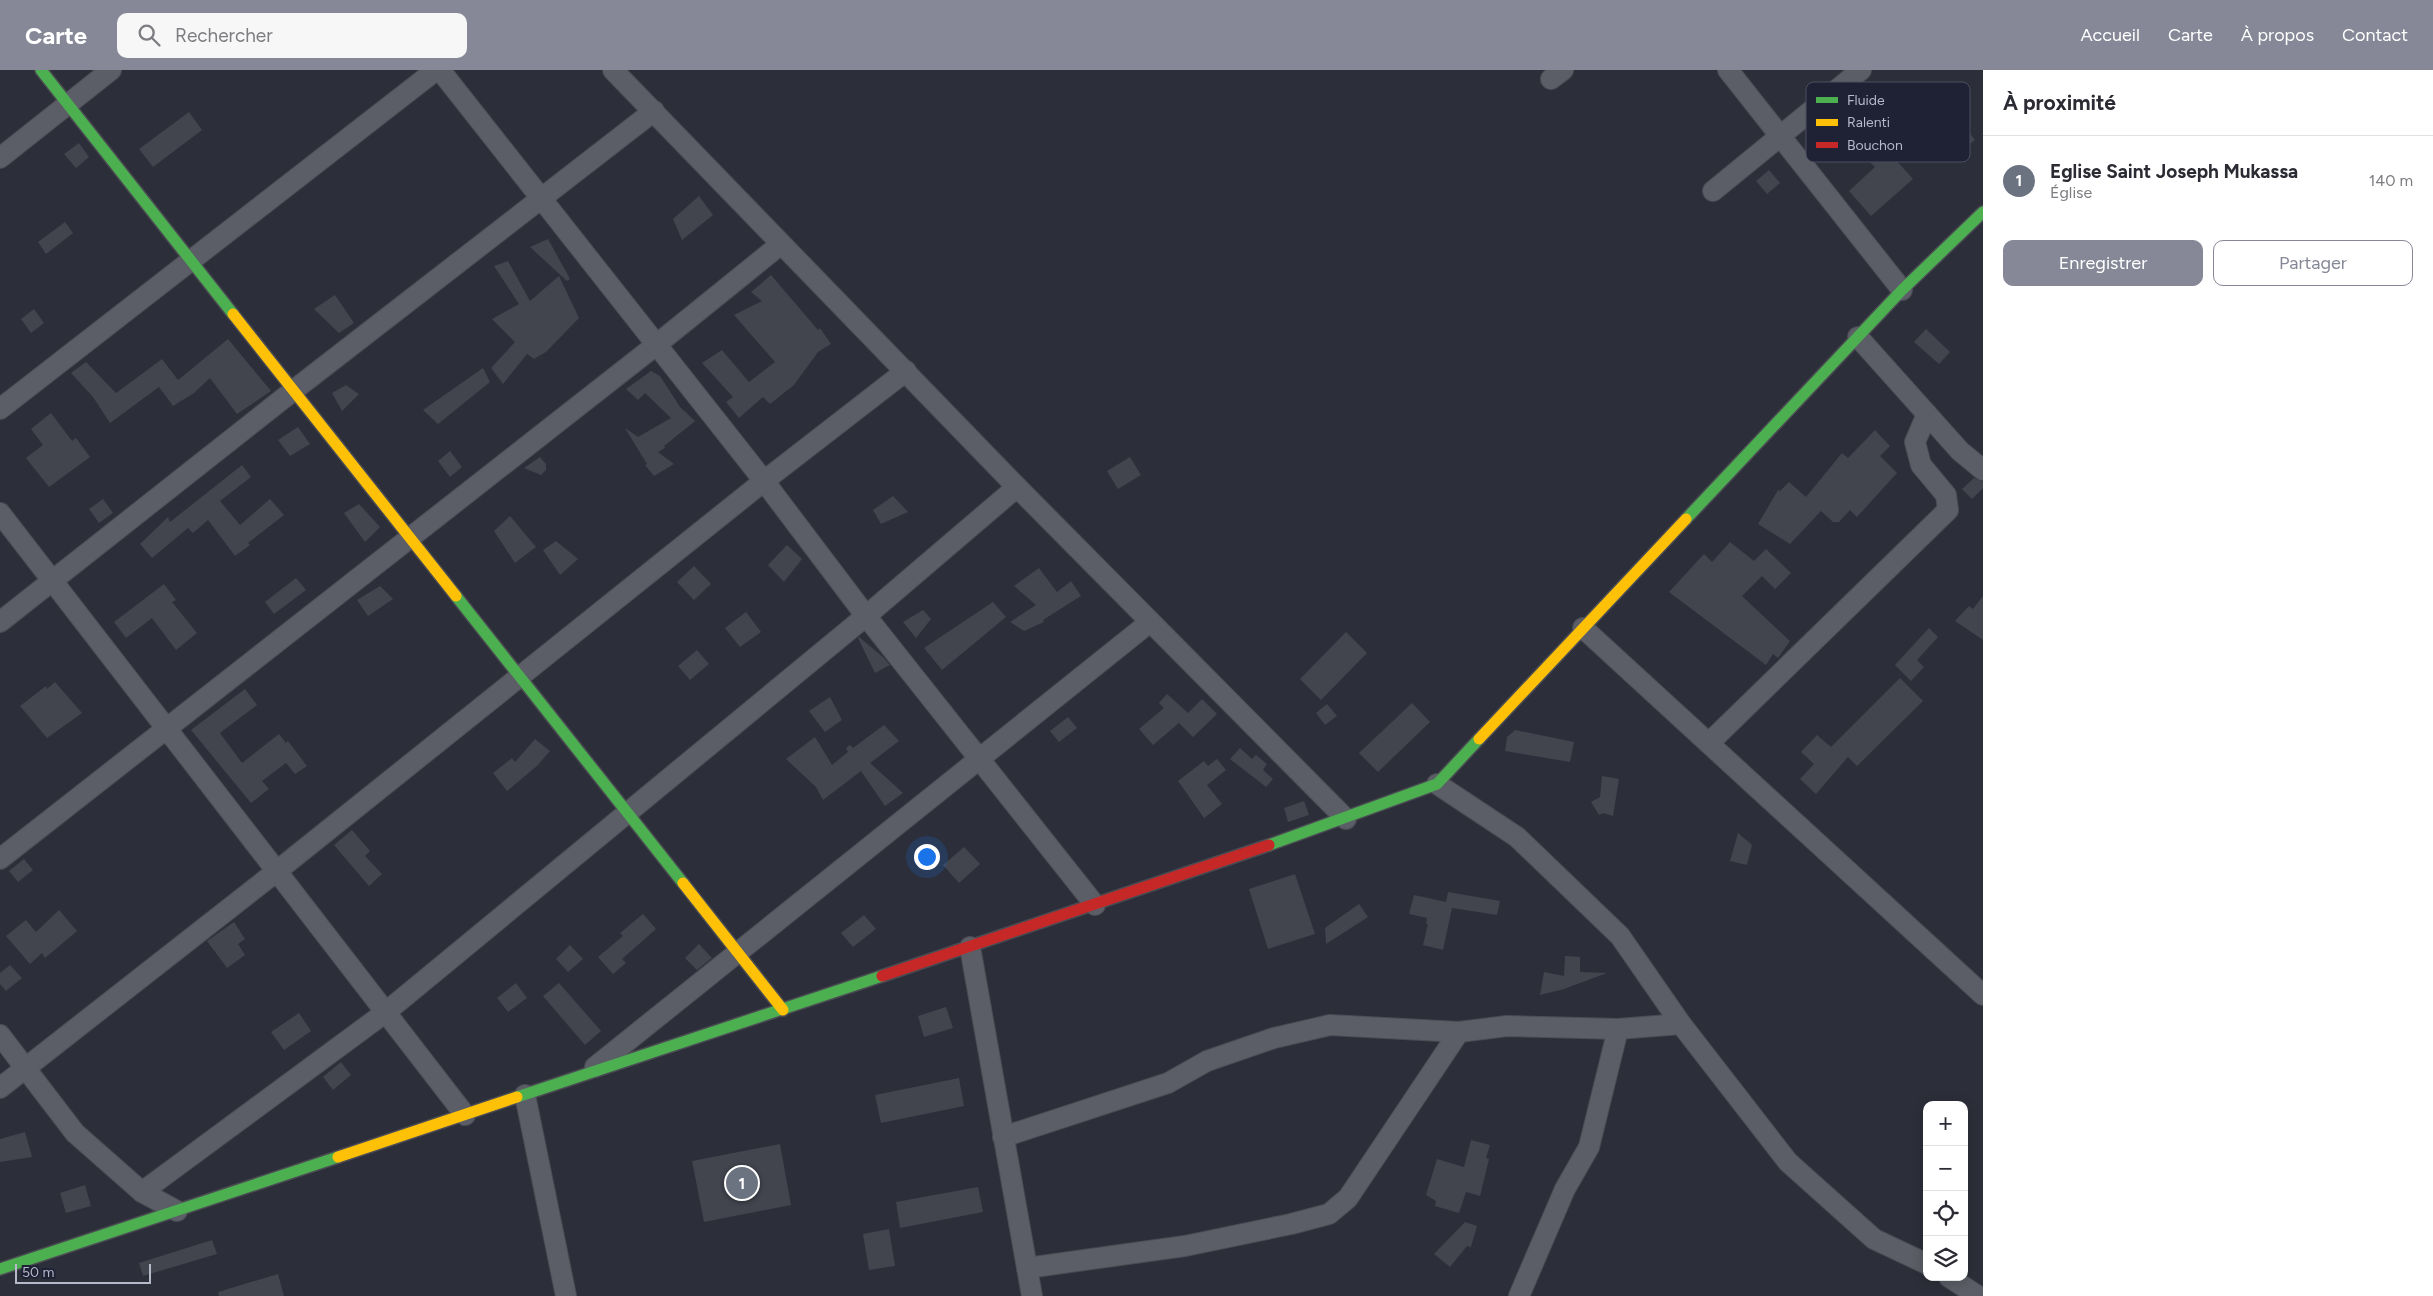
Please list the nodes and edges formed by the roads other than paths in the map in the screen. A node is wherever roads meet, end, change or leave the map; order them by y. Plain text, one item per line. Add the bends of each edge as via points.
1 (41, 70) edge
2 (111, 70) edge
3 (436, 70) edge
4 (440, 70) edge
5 (612, 70) edge
6 (1728, 70) edge
7 (1861, 70) edge
8 (1846, 82) edge
9 (68, 104) junction
10 (654, 111) junction
11 (1806, 115) edge
12 (1780, 136) junction
13 (0, 158) edge
14 (1713, 191) dead end
15 (541, 197) junction
16 (1983, 212) edge
17 (781, 244) junction
18 (192, 261) junction
19 (1902, 290) junction
20 (1858, 336) junction
21 (656, 345) junction
22 (906, 371) junction
23 (294, 390) junction
24 (0, 409) edge
25 (1927, 414) junction
26 (1983, 470) edge
27 (764, 481) junction
28 (1017, 487) junction
29 (0, 513) edge
30 (410, 537) junction
31 (52, 580) junction
32 (866, 616) junction
33 (0, 622) edge
34 (1150, 622) junction
35 (1583, 628) junction
36 (520, 676) junction
37 (166, 728) junction
38 (1709, 743) junction
39 (981, 760) junction
40 (1437, 784) junction
41 (627, 813) junction
42 (1346, 818) junction
43 (0, 859) edge
44 (277, 872) junction
45 (1095, 905) junction
46 (970, 947) junction
47 (738, 953) junction
48 (1983, 995) edge
49 (783, 1010) junction
50 (386, 1012) junction
51 (1681, 1024) junction
52 (1618, 1029) junction
53 (1459, 1032) junction
54 (0, 1035) edge
55 (26, 1068) junction
56 (584, 1076) junction
57 (0, 1088) edge
58 (525, 1095) junction
59 (464, 1115) junction
60 (1003, 1137) junction
61 (142, 1192) junction
62 (177, 1211) junction
63 (1923, 1262) edge
64 (1027, 1268) junction
65 (0, 1269) edge
66 (1955, 1281) edge
67 (566, 1296) edge
68 (1032, 1296) edge
69 (1519, 1296) edge
70 (1978, 1296) edge

1 - 9 street
2 - 9 street
3 - 18 street
4 - 15 street
5 - 10 street
6 - 12 street
7 - 8 street
9 - 13 street
9 - 18 street
10 - 15 street
10 - 17 street
11 - 12 street
12 - 14 street
12 - 19 street
15 - 21 street
15 - 23 street
16 - 19 street
17 - 21 street
17 - 22 street
18 - 23 street
18 - 24 street
19 - 20 street
20 - 25 street
20 - 35 street
21 - 27 street
21 - 30 street
22 - 27 street
22 - 28 street
23 - 30 street
23 - 31 street
25 - 26 street via 1960,451
25 - 38 street via 1915,442 1921,465 1946,494 1948,510
27 - 32 street
27 - 36 street
28 - 32 street
28 - 34 street
29 - 31 street
30 - 36 street
30 - 37 street
31 - 33 street
31 - 37 street
32 - 39 street
32 - 41 street
34 - 39 street
34 - 42 street
35 - 38 street
35 - 40 street
36 - 41 street
36 - 44 street
37 - 43 street
37 - 44 street
38 - 48 street
39 - 45 street
39 - 47 street
40 - 42 street
40 - 51 street via 1517,837 1620,936
41 - 47 street
41 - 50 street
42 - 45 street
44 - 50 street
44 - 55 street
45 - 46 street
46 - 49 street
46 - 60 street
47 - 49 street
47 - 56 street
49 - 56 street
50 - 59 street
50 - 61 street
51 - 52 street
51 - 63 street via 1788,1162 1874,1239
52 - 53 street via 1507,1026
52 - 69 street via 1588,1147 1565,1189
53 - 60 street via 1330,1025 1274,1038 1207,1061 1168,1083
53 - 64 street via 1348,1198 1329,1214 1185,1246
54 - 55 street
55 - 57 street
55 - 61 street via 75,1133
56 - 58 street
58 - 59 street
58 - 67 street
59 - 62 street
60 - 64 street
61 - 62 street
62 - 65 street
64 - 68 street
66 - 70 street

